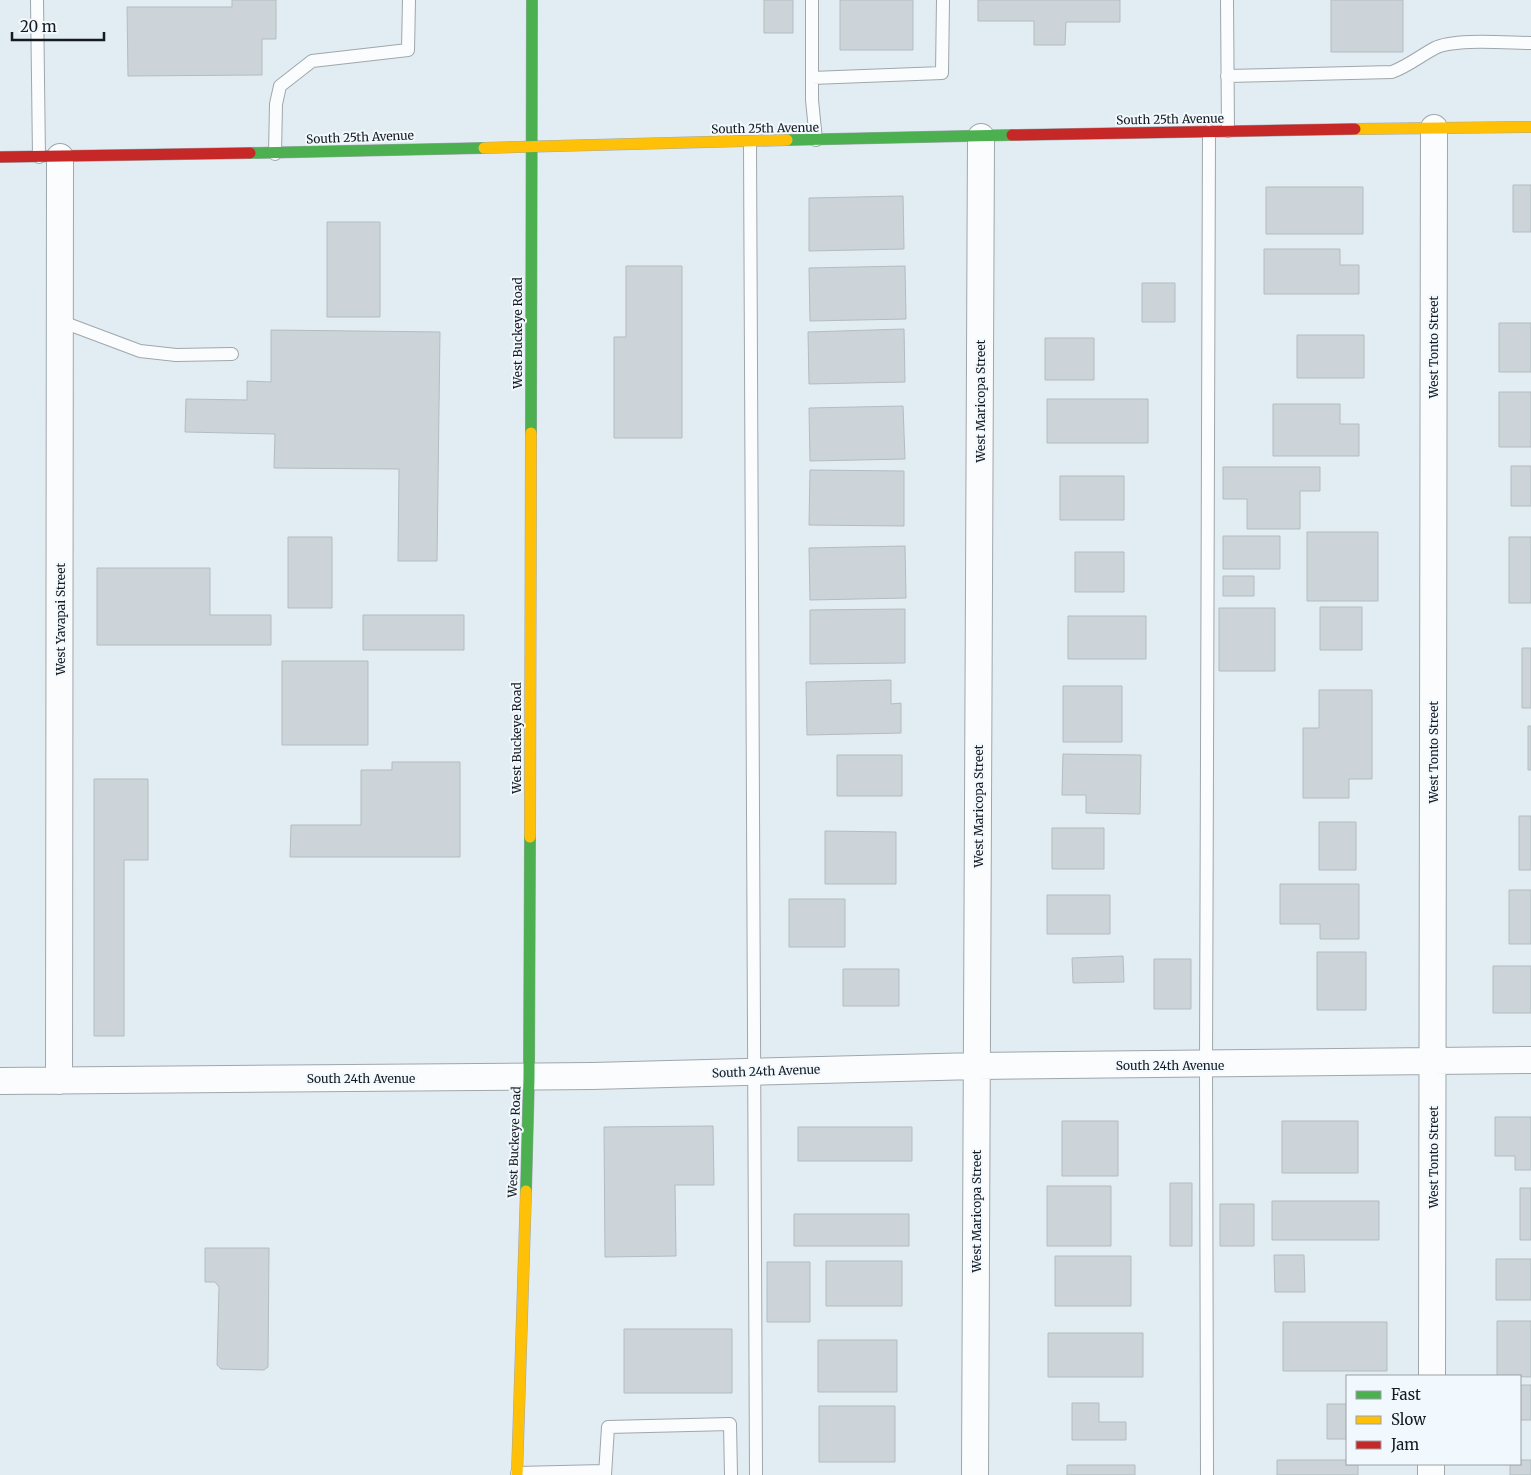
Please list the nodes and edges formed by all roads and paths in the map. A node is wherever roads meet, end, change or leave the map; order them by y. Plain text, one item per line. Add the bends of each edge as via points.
1 (37, 0) edge
2 (409, 0) edge
3 (532, 0) edge
4 (812, 0) edge
5 (943, 0) edge
6 (1227, 0) edge
7 (1531, 43) edge
8 (1228, 76) junction
9 (812, 78) junction
10 (1531, 127) edge
11 (1434, 128) junction
12 (1209, 131) junction
13 (1228, 131) junction
14 (981, 137) junction
15 (816, 140) junction
16 (750, 142) junction
17 (531, 146) junction
18 (275, 154) junction
19 (50, 157) junction
20 (0, 158) edge
21 (60, 321) junction
22 (232, 354) dead end
23 (1531, 1060) edge
24 (1433, 1061) junction
25 (1206, 1065) junction
26 (977, 1066) junction
27 (754, 1071) junction
28 (529, 1077) junction
29 (0, 1081) edge
30 (59, 1081) junction
31 (1432, 1375) edge
32 (605, 1473) edge
33 (518, 1474) edge
34 (730, 1475) edge
35 (756, 1475) edge
36 (975, 1475) edge
37 (1207, 1475) edge

1 - 19 lane
2 - 18 lane via 408,50 312,61 280,86 276,104
3 - 17 street, West Buckeye Road
4 - 9 lane
5 - 9 lane via 942,73
6 - 8 lane
7 - 8 lane via 1451,43 1436,47 1392,72
8 - 13 lane
9 - 15 lane
10 - 11 street, South 25th Avenue
11 - 13 street, South 25th Avenue
11 - 24 street, West Tonto Street
12 - 13 street, South 25th Avenue
12 - 14 street, South 25th Avenue
12 - 25 lane
14 - 15 street, South 25th Avenue
14 - 26 street, West Maricopa Street
15 - 16 street, South 25th Avenue
16 - 17 street, South 25th Avenue
16 - 27 lane
17 - 18 street, South 25th Avenue
17 - 28 street, West Buckeye Road
18 - 19 street, South 25th Avenue
19 - 20 street, South 25th Avenue
19 - 21 street, West Yavapai Street
21 - 22 lane via 140,351 176,356
21 - 30 street, West Yavapai Street
23 - 24 street, South 24th Avenue
24 - 25 street, South 24th Avenue
24 - 31 street, West Tonto Street
25 - 26 street, South 24th Avenue
25 - 37 lane
26 - 27 street, South 24th Avenue
26 - 36 street, West Maricopa Street
27 - 28 street, South 24th Avenue
27 - 35 lane
28 - 30 street, South 24th Avenue
28 - 33 street, West Buckeye Road
29 - 30 street, South 24th Avenue
32 - 33 lane
32 - 34 lane via 608,1427 730,1424

